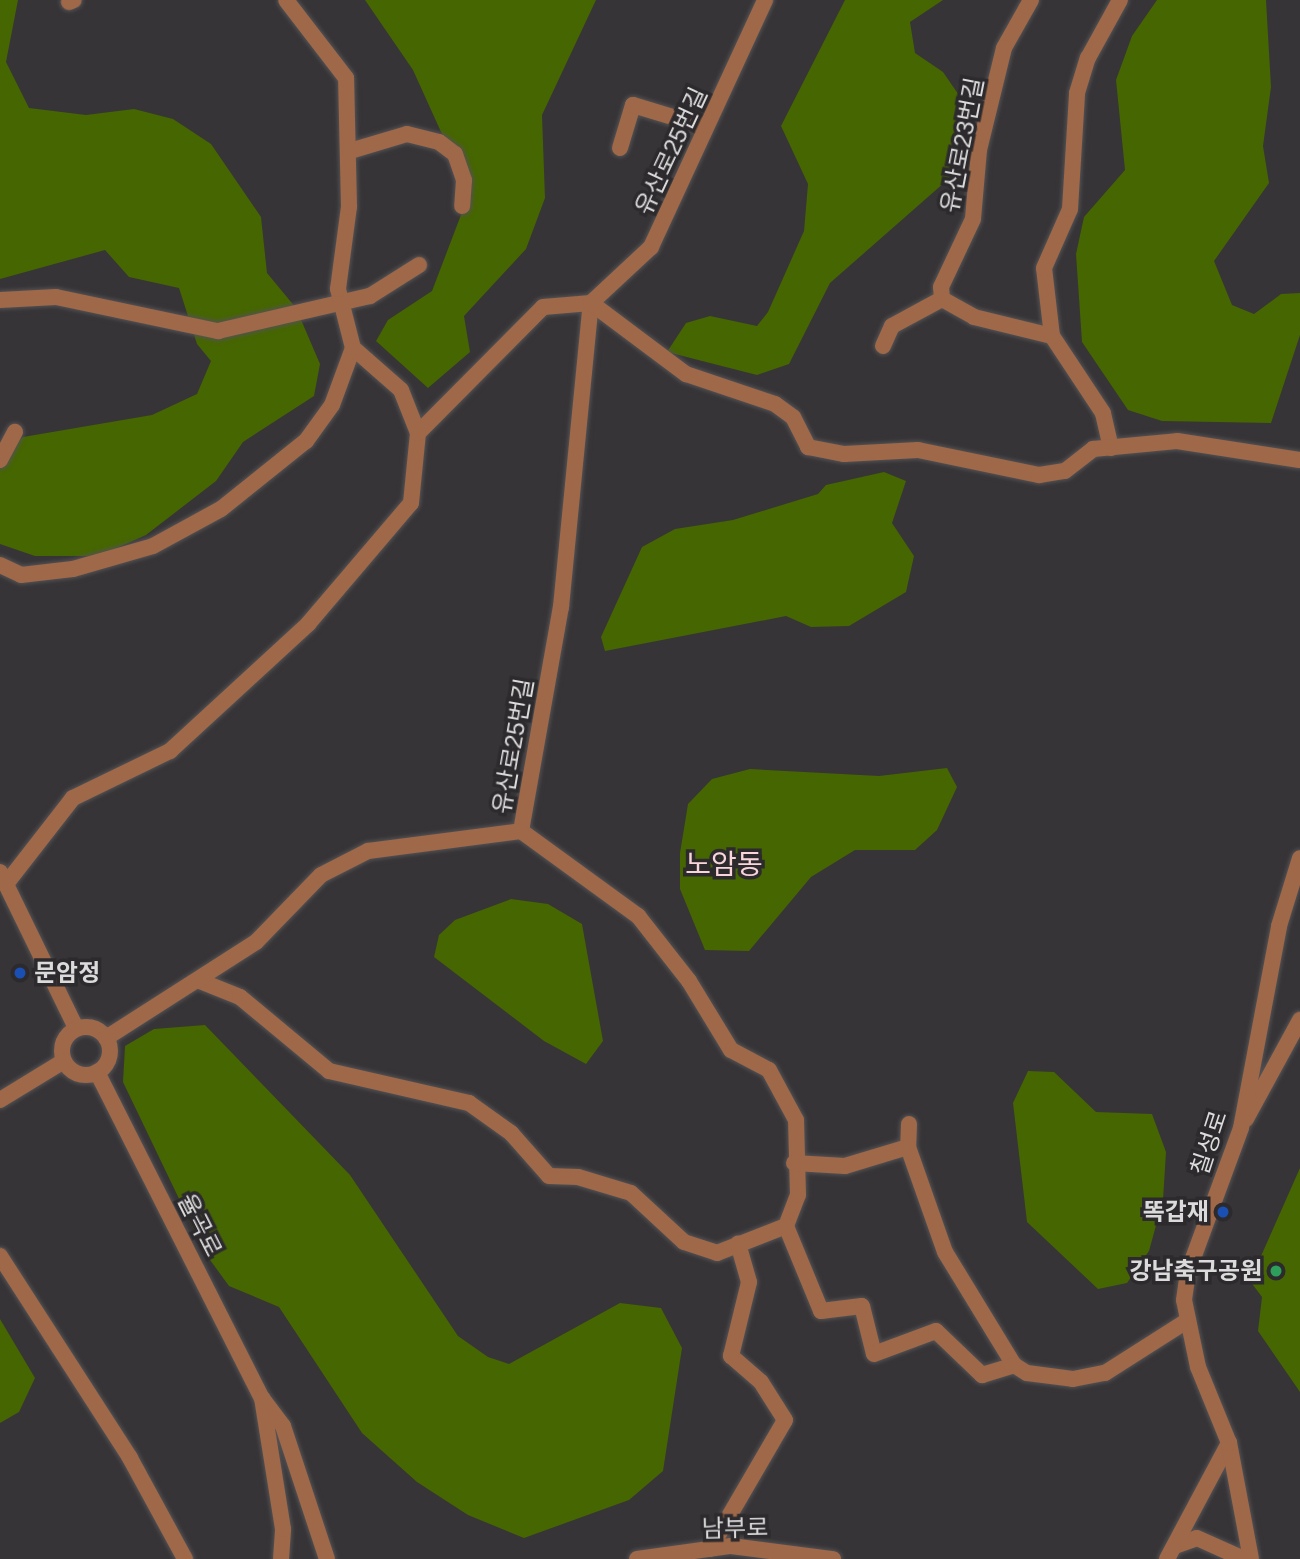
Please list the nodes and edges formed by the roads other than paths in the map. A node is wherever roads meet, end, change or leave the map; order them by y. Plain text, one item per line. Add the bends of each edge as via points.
1 (286, 0) edge
2 (765, 0) edge
3 (1031, 0) edge
4 (1120, 0) edge
5 (702, 126) junction
6 (620, 148) dead end
7 (350, 151) junction
8 (462, 206) dead end
9 (419, 265) dead end
10 (942, 299) junction
11 (0, 300) edge
12 (341, 301) junction
13 (591, 303) junction
14 (1052, 336) junction
15 (883, 346) dead end
16 (353, 348) junction
17 (15, 432) dead end
18 (418, 433) junction
19 (1111, 447) junction
20 (0, 460) edge
21 (1300, 460) edge
22 (0, 565) edge
23 (521, 831) junction
24 (1300, 858) edge
25 (3, 878) edge
26 (200, 981) junction
27 (1300, 1020) edge
28 (76, 1028) junction
29 (106, 1038) junction
30 (64, 1061) junction
31 (97, 1072) junction
32 (0, 1100) edge
33 (909, 1125) dead end
34 (1241, 1128) junction
35 (908, 1147) junction
36 (794, 1163) junction
37 (786, 1226) junction
38 (738, 1244) junction
39 (0, 1256) edge
40 (1185, 1322) junction
41 (1014, 1365) junction
42 (262, 1398) junction
43 (1229, 1443) junction
44 (710, 1549) junction
45 (1170, 1554) edge
46 (185, 1559) edge
47 (281, 1559) edge
48 (327, 1559) edge
49 (638, 1559) edge
50 (833, 1559) edge
51 (1244, 1559) edge
52 (1251, 1559) edge

1 - 7 street via 346,78
2 - 5 street, 유산로25번길 via 739,67
3 - 10 street, 유산로23번길 via 1003,48 979,150 973,219 941,287
4 - 14 street via 1088,58 1077,93 1070,209 1044,268
5 - 6 street via 633,104
5 - 13 street, 유산로25번길 via 651,247
7 - 8 street via 407,134 439,142 455,154 464,180
7 - 12 street
9 - 12 street via 370,296
10 - 14 street via 974,317
10 - 15 street via 892,326
11 - 12 street via 56,297 218,331
12 - 16 street
13 - 18 street via 543,307
13 - 19 street via 686,374 775,404 793,417 808,447 844,454 918,450 1039,475 1065,471 1093,449
13 - 23 street, 유산로25번길 via 561,607
14 - 19 street via 1103,413
16 - 18 street via 401,390
16 - 22 street via 332,405 306,441 220,509 153,545 74,569 21,575
17 - 20 street
18 - 25 street via 411,503 308,624 170,751 73,798
19 - 21 street via 1177,441
23 - 26 street via 368,851 321,875 256,942
23 - 36 street, 유산로25번길 via 638,916 689,981 731,1051 769,1070 796,1120
24 - 34 street, 칠성로 via 1279,926
25 - 28 street
26 - 29 street
26 - 38 street via 240,997 329,1071 468,1102 510,1133 549,1176 578,1177 631,1193 684,1242 717,1253
27 - 34 street
28 - 29 street via 92,1027
28 - 30 street via 62,1046
29 - 31 street via 108,1060
30 - 31 street via 82,1075
30 - 32 street
31 - 42 street, 율곡로
33 - 35 street
34 - 40 street, 칠성로 via 1188,1272
35 - 36 street via 845,1166
35 - 41 street via 945,1252
36 - 37 street, 유산로25번길 via 798,1195
37 - 38 street
37 - 41 street via 821,1311 862,1306 874,1354 936,1331 982,1374
38 - 44 street via 749,1282 731,1356 761,1382 785,1420
39 - 46 street via 130,1458
40 - 41 street via 1105,1373 1073,1380
40 - 43 street, 칠성로
42 - 47 street via 283,1529
42 - 48 street via 283,1426
43 - 45 street
43 - 52 street, 칠성로
44 - 49 street, 남부로
44 - 50 street, 남부로 via 801,1550
45 - 51 street via 1197,1538

